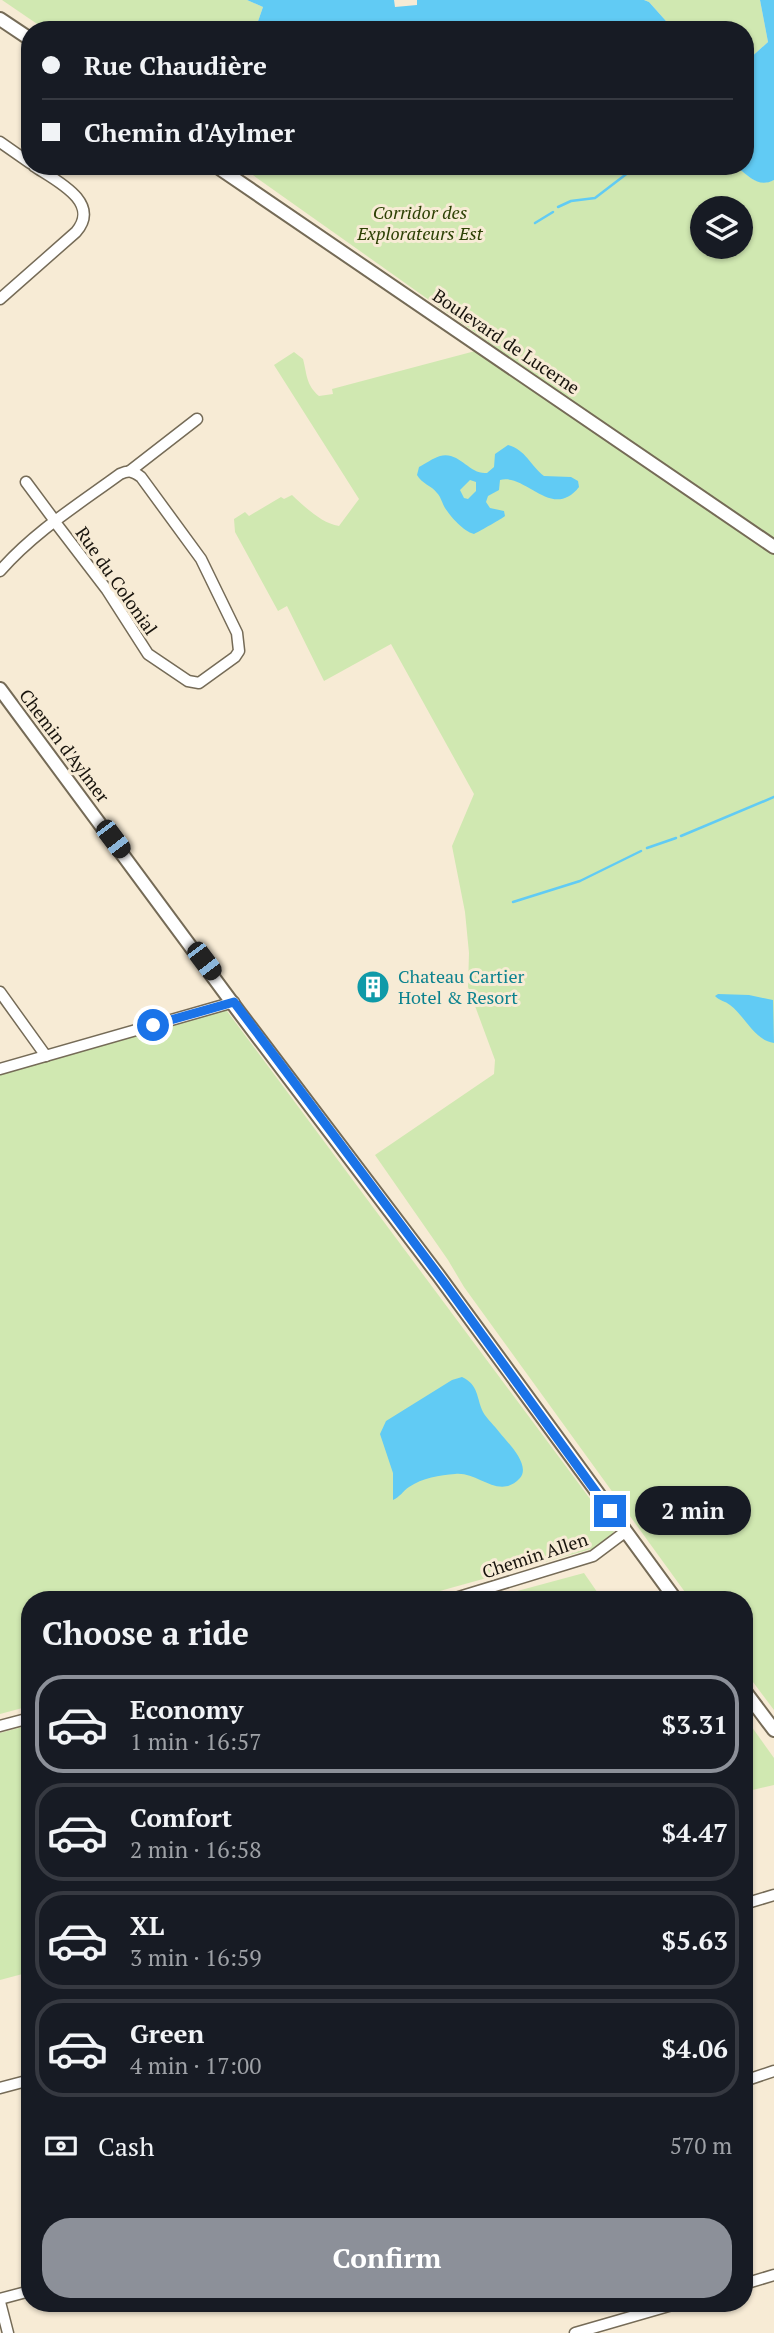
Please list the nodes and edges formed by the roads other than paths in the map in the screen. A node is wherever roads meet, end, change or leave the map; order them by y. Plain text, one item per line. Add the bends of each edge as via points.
1 (0, 19) edge
2 (21, 33) edge
3 (0, 142) edge
4 (21, 157) edge
5 (47, 175) edge
6 (229, 175) edge
7 (0, 299) edge
8 (197, 419) dead end
9 (130, 471) junction
10 (26, 482) dead end
11 (55, 522) junction
12 (774, 547) edge
13 (0, 571) edge
14 (0, 689) edge
15 (0, 992) edge
16 (234, 1002) junction
17 (46, 1056) junction
18 (0, 1069) edge
19 (625, 1532) junction
20 (478, 1591) edge
21 (669, 1591) edge
22 (753, 1702) edge
23 (21, 1720) edge
24 (0, 1726) edge
25 (774, 1730) edge
26 (774, 1895) edge
27 (753, 1901) edge
28 (774, 2071) edge
29 (753, 2078) edge
30 (21, 2082) edge
31 (0, 2088) edge
32 (774, 2275) edge
33 (753, 2281) edge
34 (21, 2294) edge
35 (0, 2301) edge
36 (647, 2312) edge
37 (8, 2333) edge
38 (575, 2333) edge

1 - 2 main road
3 - 4 street
5 - 7 street via 77,196 83,207 82,223
6 - 12 main road, Boulevard de Lucerne
8 - 9 street
9 - 11 street
9 - 11 street, Rue du Colonial via 141,477 196,550 239,640 235,657 204,681 193,683 152,658
10 - 11 street, Rue du Colonial
11 - 13 street
14 - 16 main road, Chemin d'Aylmer
15 - 17 street
16 - 17 street
16 - 19 main road, Chemin d'Aylmer
17 - 18 street
19 - 20 street, Chemin Allen via 593,1556
19 - 21 main road, Chemin d'Aylmer
22 - 25 main road
23 - 24 street
26 - 27 street
28 - 29 street
30 - 31 street
32 - 33 street
34 - 35 street
35 - 37 street
36 - 38 street

